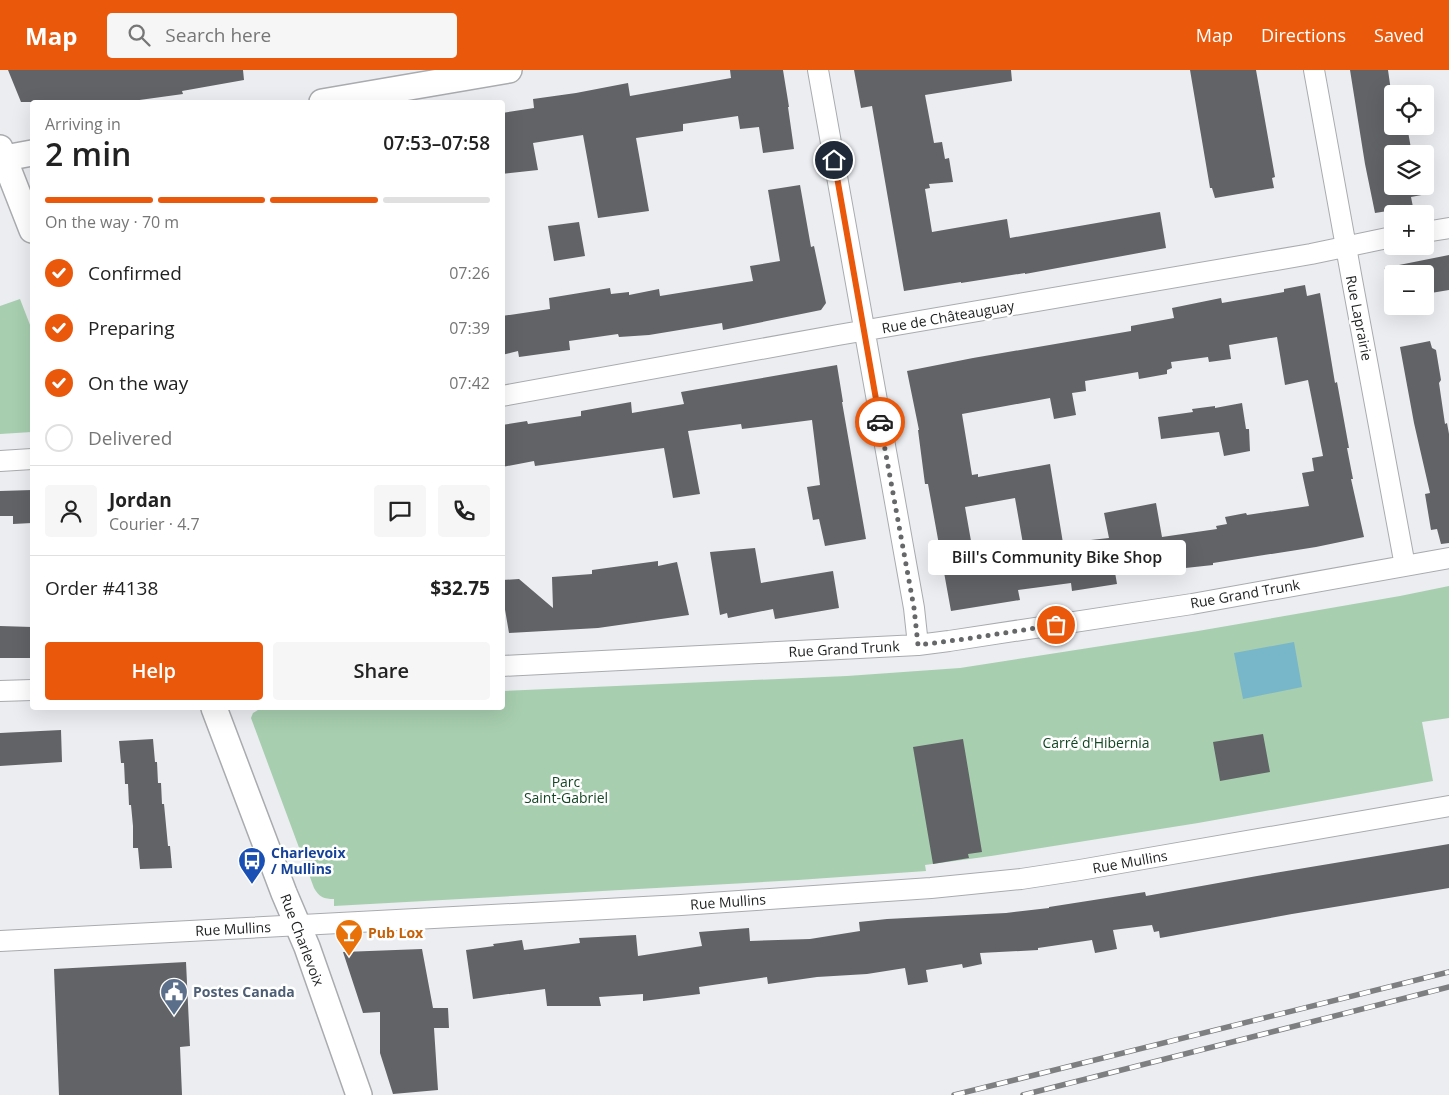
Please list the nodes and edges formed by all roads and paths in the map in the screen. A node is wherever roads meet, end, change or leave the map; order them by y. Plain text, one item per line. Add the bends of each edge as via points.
1 (510, 70) edge
2 (818, 70) edge
3 (1314, 70) edge
4 (334, 100) edge
5 (30, 153) edge
6 (1, 155) edge
7 (30, 225) edge
8 (1449, 228) edge
9 (1434, 230) edge
10 (1384, 239) edge
11 (1346, 246) junction
12 (864, 331) junction
13 (505, 395) edge
14 (30, 459) edge
15 (0, 461) edge
16 (1449, 558) edge
17 (1405, 566) junction
18 (918, 645) junction
19 (505, 666) edge
20 (30, 690) edge
21 (0, 691) edge
22 (215, 710) edge
23 (1449, 806) edge
24 (298, 926) junction
25 (0, 941) edge
26 (359, 1093) edge

1 - 4 street
2 - 12 street
3 - 11 street, Rue Laprairie
5 - 6 street
6 - 7 street
8 - 9 street
10 - 11 street, Rue de Châteauguay
11 - 12 street, Rue de Châteauguay
11 - 17 street, Rue Laprairie
12 - 13 street, Rue de Châteauguay
12 - 18 street
14 - 15 street
16 - 17 street, Rue Grand Trunk
17 - 18 street, Rue Grand Trunk via 1183,605
18 - 19 street, Rue Grand Trunk
20 - 21 street
22 - 24 street, Rue Charlevoix
23 - 24 street, Rue Mullins via 1021,879 681,905
24 - 25 street, Rue Mullins
24 - 26 street, Rue Charlevoix

